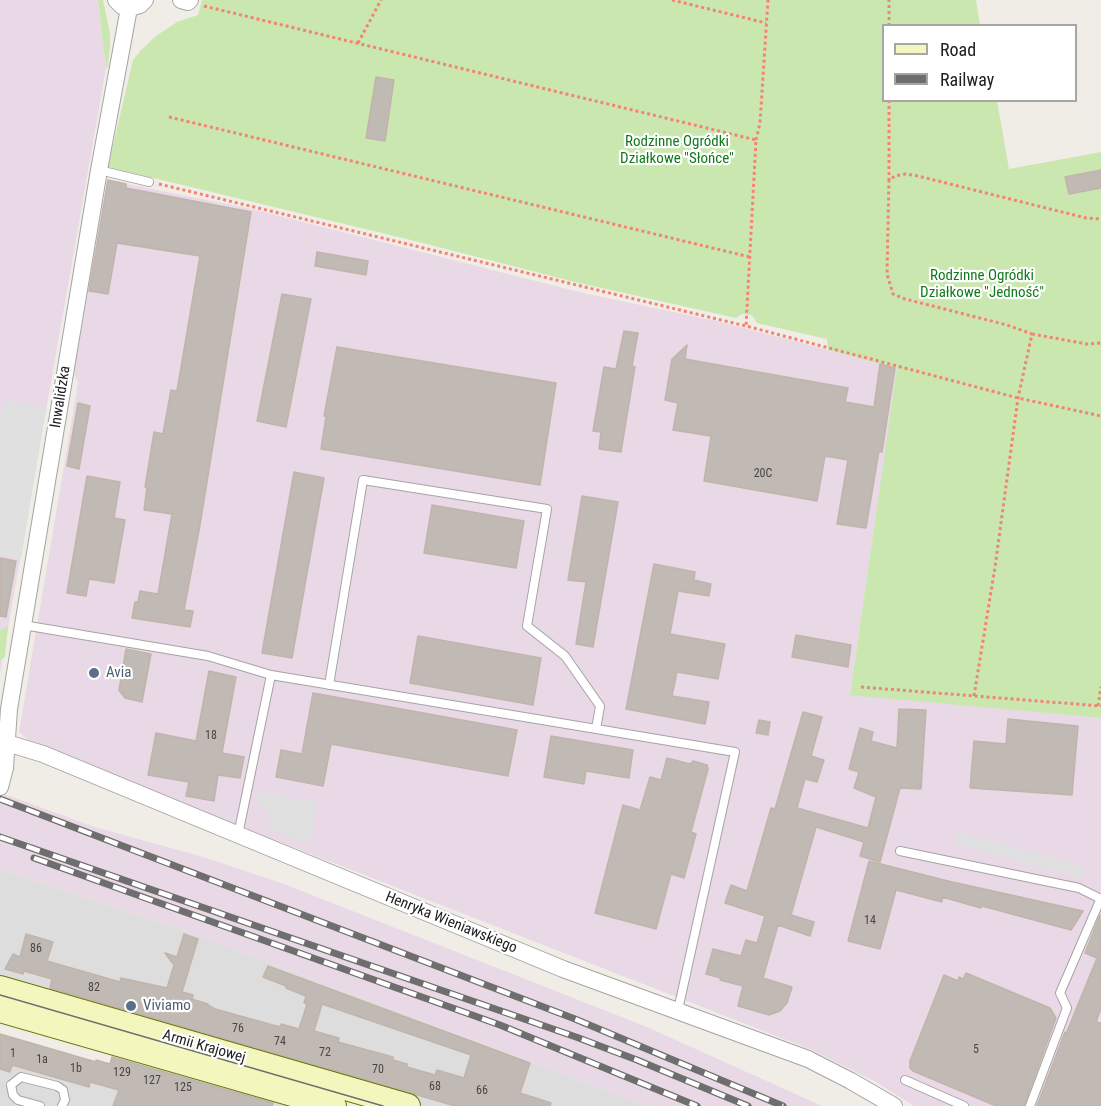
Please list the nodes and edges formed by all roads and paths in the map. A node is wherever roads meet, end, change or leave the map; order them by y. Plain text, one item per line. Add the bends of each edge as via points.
1 (145, 0) edge
2 (381, 0) edge
3 (672, 0) edge
4 (768, 0) edge
5 (889, 0) edge
6 (186, 1) edge
7 (122, 4) edge
8 (766, 22) junction
9 (889, 24) edge
10 (358, 44) junction
11 (889, 102) edge
12 (169, 117) dead end
13 (756, 140) junction
14 (99, 170) junction
15 (890, 180) junction
16 (149, 182) joint
17 (1101, 219) edge
18 (750, 257) junction
19 (747, 326) junction
20 (1032, 334) junction
21 (1101, 343) edge
22 (1018, 398) junction
23 (1101, 416) edge
24 (23, 625) junction
25 (271, 675) junction
26 (328, 684) junction
27 (861, 687) dead end
28 (1101, 687) edge
29 (974, 696) junction
30 (1100, 706) edge
31 (0, 727) edge
32 (596, 729) junction
33 (2, 744) edge
34 (0, 787) edge
35 (238, 835) junction
36 (900, 850) dead end
37 (1101, 898) edge
38 (0, 988) edge
39 (0, 1010) edge
40 (678, 1010) junction
41 (905, 1080) dead end
42 (0, 1082) edge
43 (11, 1084) junction
44 (398, 1105) edge
45 (40, 1106) edge
46 (62, 1106) edge
47 (334, 1106) edge
48 (894, 1106) edge
49 (964, 1106) edge
50 (1030, 1106) edge

1 - 7 street via 140,5
2 - 10 path
3 - 8 path
4 - 8 path
5 - 9 path
6 - 10 path
7 - 14 street, Inwalidzka
8 - 13 path
10 - 13 path
11 - 15 path
12 - 18 path
13 - 18 path
14 - 16 lane
14 - 24 street, Inwalidzka
15 - 17 path via 905,174 918,176
15 - 20 path via 887,274 893,294
16 - 19 path
18 - 19 path
19 - 22 path
20 - 21 path
20 - 22 path
22 - 23 path
22 - 29 path
24 - 25 lane via 208,656
24 - 33 street, Inwalidzka
25 - 26 lane
25 - 35 lane
26 - 32 lane
26 - 32 lane via 363,480 547,509 527,626 565,656 600,706
27 - 29 path
28 - 30 path
29 - 30 path
31 - 33 lane
32 - 40 lane via 735,752
33 - 34 street, Inwalidzka via 5,768
33 - 35 street, Henryka Wieniawskiego via 43,754
35 - 40 street, Henryka Wieniawskiego via 563,969
36 - 37 lane via 1079,888
37 - 50 lane via 1060,993 1067,1008
38 - 44 street, Armii Krajowej
39 - 47 street, Armii Krajowej
40 - 48 street, Henryka Wieniawskiego via 808,1059
41 - 49 lane
42 - 43 lane
43 - 45 lane via 18,1100
43 - 46 lane via 21,1077 57,1086 63,1090

